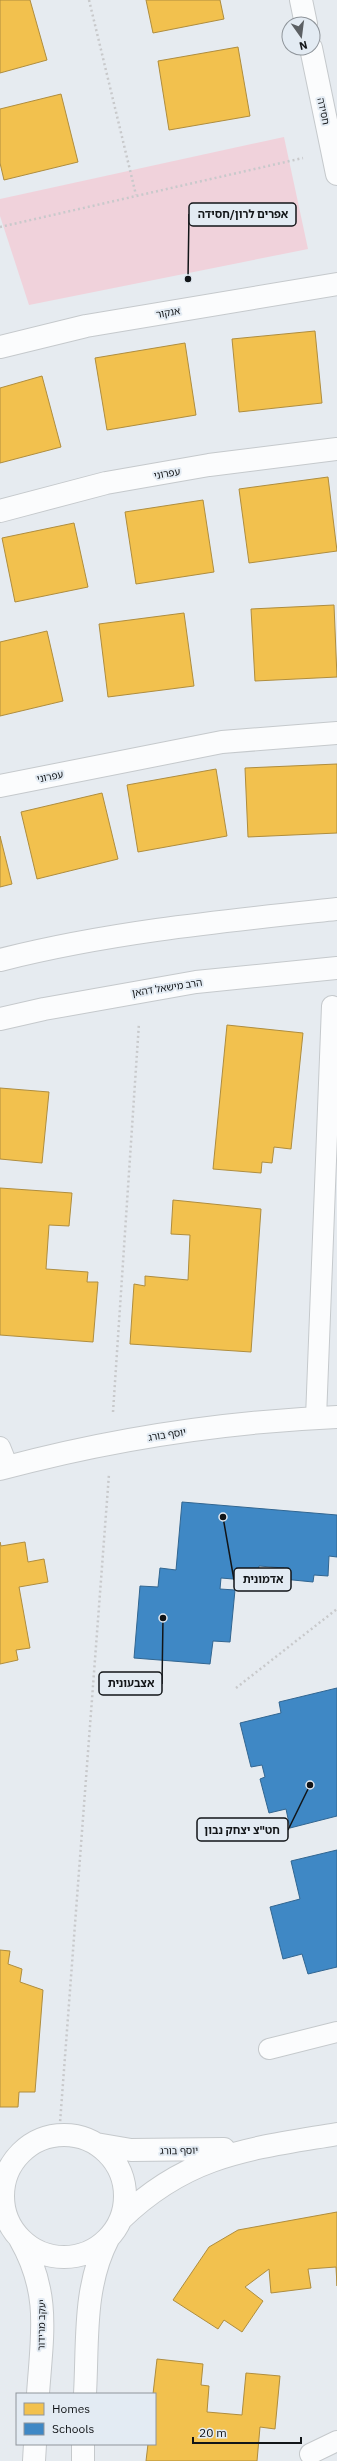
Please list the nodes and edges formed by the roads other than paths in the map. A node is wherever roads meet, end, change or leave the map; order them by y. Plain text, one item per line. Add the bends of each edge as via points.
1 (301, 0) edge
2 (304, 16) edge
3 (313, 56) edge
4 (337, 174) edge
5 (337, 284) edge
6 (0, 347) edge
7 (337, 449) edge
8 (0, 511) edge
9 (337, 733) edge
10 (0, 786) edge
11 (337, 909) edge
12 (0, 960) edge
13 (337, 968) edge
14 (332, 1006) dead end
15 (0, 1019) edge
16 (326, 1417) edge
17 (0, 1447) edge
18 (4, 1468) edge
19 (337, 2032) edge
20 (269, 2049) dead end
21 (337, 2134) edge
22 (96, 2144) junction
23 (263, 2146) junction
24 (9, 2163) edge
25 (121, 2220) junction
26 (10, 2229) edge
27 (108, 2239) junction
28 (38, 2393) edge
29 (85, 2393) edge
30 (337, 2441) edge
31 (35, 2445) edge
32 (83, 2445) edge
33 (310, 2454) dead end
34 (34, 2461) edge
35 (83, 2461) edge

1 - 2 street
3 - 4 street, חסידה
5 - 6 street, אנקור via 86,326
7 - 8 street, עפרוני via 106,483
9 - 10 street, עפרוני via 222,742
11 - 12 street via 188,924
13 - 15 street, הרב מישאל דהאן via 196,982 44,1008
14 - 16 lane
16 - 18 street, יוסף בורג via 224,1425 111,1444
17 - 18 lane
19 - 20 lane
21 - 23 street, יוסף בורג
22 - 23 street, יוסף בורג via 131,2150 169,2151
22 - 24 street via 78,2137 59,2136 40,2141
22 - 25 street via 110,2156 124,2182 125,2201
23 - 25 street, יוסף בורג via 225,2155 181,2173 151,2192
24 - 26 street via 4,2192 5,2211
25 - 27 street
26 - 27 street via 33,2249 60,2257 88,2252
26 - 28 street, יעקב מרידור via 36,2272 42,2297
27 - 29 street via 97,2262 91,2285
30 - 33 lane
31 - 34 street
32 - 35 street

